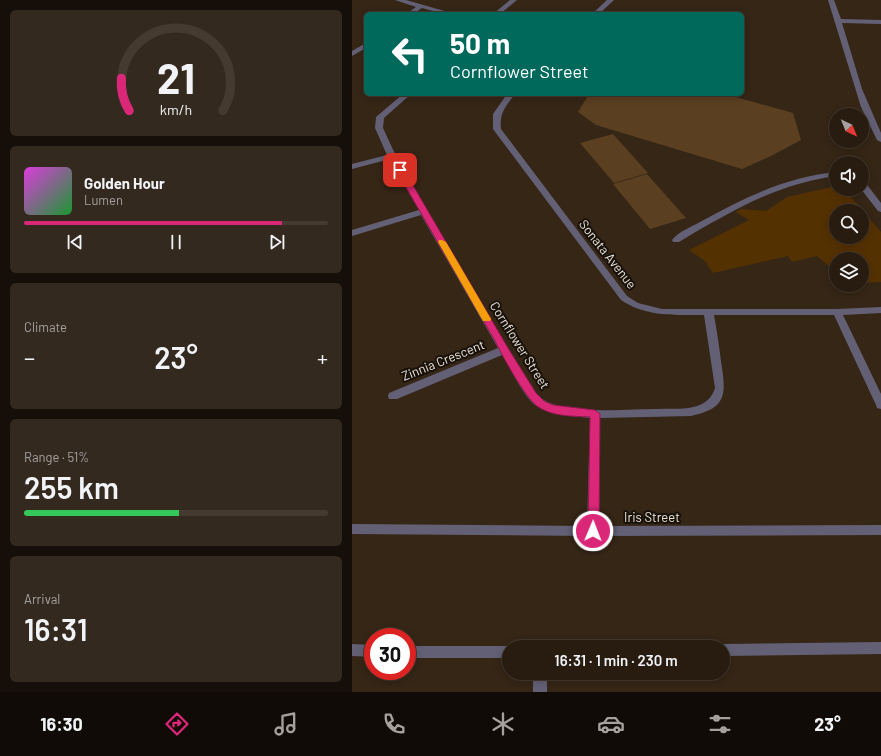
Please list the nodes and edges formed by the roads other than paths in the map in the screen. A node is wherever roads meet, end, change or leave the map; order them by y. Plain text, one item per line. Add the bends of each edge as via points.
1 (398, 0) edge
2 (514, 0) edge
3 (610, 0) edge
4 (831, 0) edge
5 (421, 6) junction
6 (412, 12) edge
7 (444, 12) edge
8 (499, 12) edge
9 (596, 12) edge
10 (839, 21) junction
11 (881, 22) edge
12 (364, 45) edge
13 (352, 54) edge
14 (405, 96) edge
15 (510, 96) edge
16 (881, 140) edge
17 (392, 156) junction
18 (352, 167) edge
19 (829, 175) edge
20 (869, 193) edge
21 (881, 209) edge
22 (424, 211) junction
23 (352, 233) edge
24 (676, 240) dead end
25 (881, 310) edge
26 (837, 312) junction
27 (709, 313) junction
28 (504, 350) junction
29 (393, 396) dead end
30 (881, 405) edge
31 (595, 414) junction
32 (352, 529) edge
33 (881, 530) edge
34 (593, 531) junction
35 (881, 648) edge
36 (352, 650) edge
37 (730, 650) edge
38 (364, 651) edge
39 (416, 652) edge
40 (502, 652) edge
41 (540, 680) edge
42 (540, 692) edge

1 - 5 street
2 - 8 street
3 - 9 street
4 - 10 street
5 - 6 street
5 - 7 street
10 - 11 street
10 - 16 street via 860,93
12 - 13 street
14 - 17 street, Cornflower Street via 386,111 379,122 379,128
15 - 27 street, Sonata Avenue via 495,117 497,129 624,298 648,310
17 - 18 street
17 - 22 street, Cornflower Street
19 - 24 street via 770,190
20 - 21 street
22 - 23 street
22 - 28 street, Cornflower Street
25 - 26 street, Sonata Avenue
26 - 27 street, Sonata Avenue
26 - 30 street
27 - 31 street, Cornflower Street via 720,388 718,398 712,405 691,412
28 - 29 street, Zinnia Crescent
28 - 31 street, Cornflower Street via 540,403 562,411
31 - 34 street
32 - 34 street, Iris Street
33 - 34 street, Iris Street
35 - 37 street
36 - 38 street
39 - 40 street
41 - 42 street

